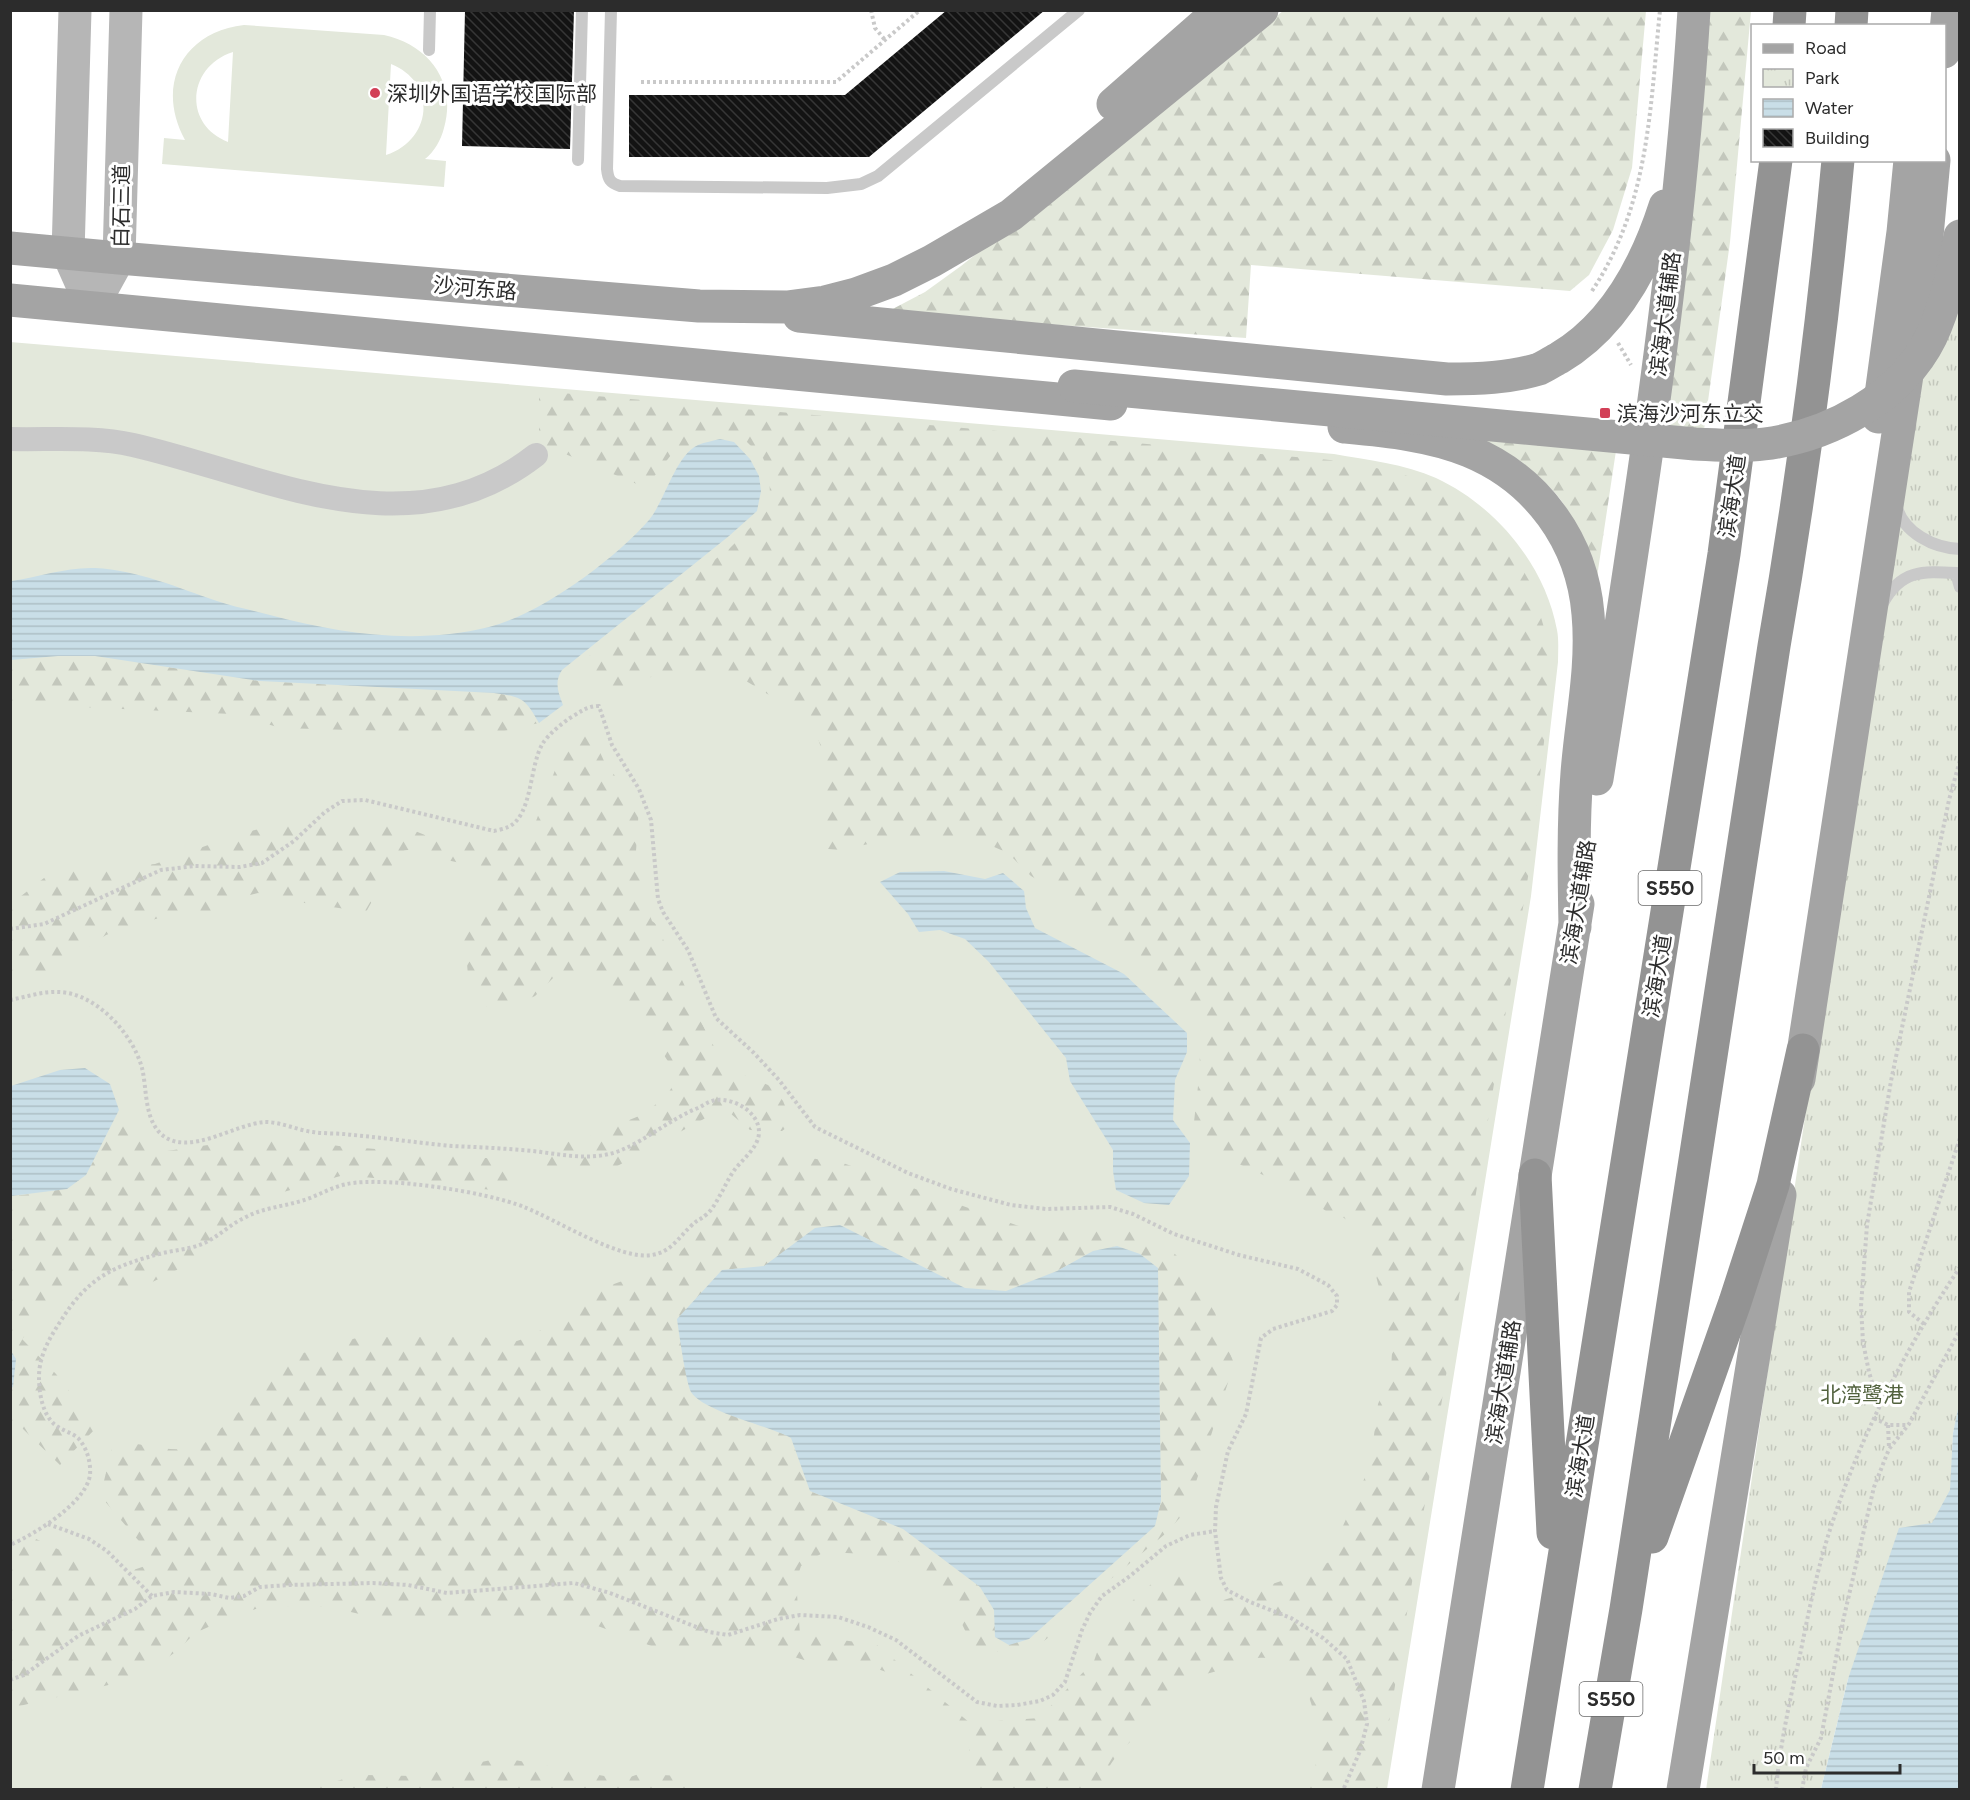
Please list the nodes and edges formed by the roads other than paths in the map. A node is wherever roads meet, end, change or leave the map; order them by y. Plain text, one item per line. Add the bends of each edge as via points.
1 (75, 10) edge
2 (126, 10) edge
3 (430, 10) edge
4 (582, 10) edge
5 (611, 10) edge
6 (1079, 10) edge
7 (1220, 10) edge
8 (1262, 10) edge
9 (1694, 10) edge
10 (1948, 10) edge
11 (1946, 31) edge
12 (429, 50) dead end
13 (1688, 114) junction
14 (578, 160) dead end
15 (1776, 162) edge
16 (1838, 162) edge
17 (1910, 162) edge
18 (1934, 162) edge
19 (1959, 236) edge
20 (10, 248) edge
21 (68, 253) junction
22 (119, 258) junction
23 (932, 261) junction
24 (10, 300) edge
25 (699, 306) junction
26 (92, 307) junction
27 (740, 369) junction
28 (10, 439) edge
29 (536, 455) dead end
30 (1891, 484) junction
31 (1959, 549) edge
32 (1959, 587) edge
33 (1868, 630) junction
34 (1849, 750) junction
35 (1575, 927) junction
36 (1803, 1050) junction
37 (1535, 1175) junction
38 (1626, 1609) junction
39 (1555, 1614) junction
40 (1438, 1790) edge
41 (1527, 1790) edge
42 (1595, 1790) edge
43 (1683, 1790) edge

1 - 21 street
2 - 22 street, 白石三道
3 - 12 lane
4 - 14 lane
5 - 6 lane via 607,177 613,184 827,188 861,184 884,172
7 - 23 main road
8 - 23 main road via 1011,215
9 - 13 main road, 滨海大道辅路
10 - 11 main road
13 - 25 main road via 1676,170 1653,242 1617,305 1598,329 1571,351 1541,368 1511,376 1447,379
13 - 35 main road, 滨海大道辅路 via 1663,343
15 - 39 highway, 滨海大道 / S550 via 1724,554
16 - 38 highway, S550 via 1817,363 1794,528
17 - 34 main road via 1865,515
18 - 30 main road via 1925,258
19 - 27 main road, bridge via 1944,303 1931,338 1914,365 1890,388 1833,425 1763,444 1695,444 862,369
20 - 21 main road, 沙河东路
21 - 22 main road, 沙河东路
21 - 26 street
22 - 25 main road, 沙河东路
22 - 26 street, 白石三道
23 - 25 main road, 沙河东路 via 894,280 825,302 787,307
24 - 26 main road
26 - 27 main road
27 - 35 main road via 1365,429 1436,440 1495,463 1548,509 1564,532 1584,584 1589,651 1577,774
28 - 29 street via 109,441 209,465 290,491 386,504 429,501 470,492 516,471
30 - 31 lane via 1898,514 1914,533 1939,546
30 - 33 main road
32 - 33 lane via 1956,573 1908,575 1889,591
33 - 34 main road
34 - 36 main road
35 - 37 main road, 滨海大道辅路
36 - 38 highway via 1773,1185
36 - 43 main road
37 - 39 highway
37 - 40 main road, 滨海大道辅路
38 - 42 highway, S550
39 - 41 highway, 滨海大道 / S550

